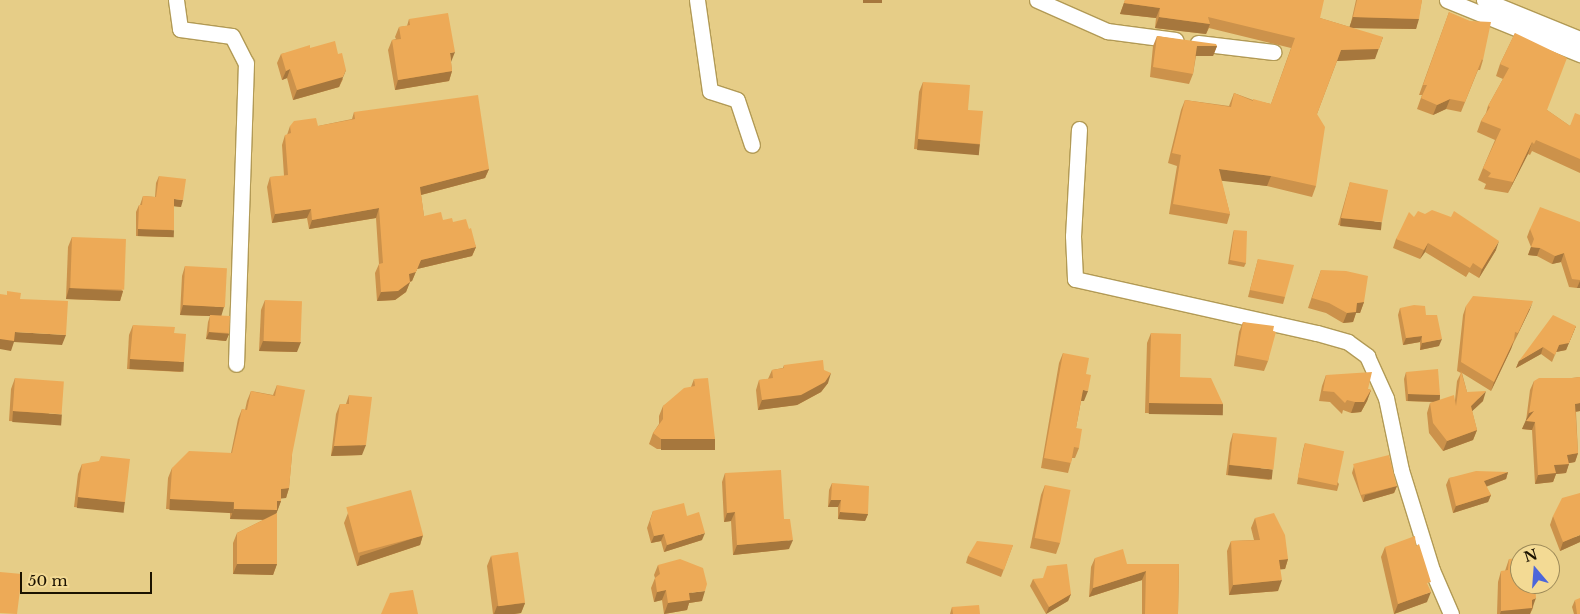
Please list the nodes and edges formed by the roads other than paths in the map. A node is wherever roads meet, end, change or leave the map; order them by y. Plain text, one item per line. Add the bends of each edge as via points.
1 (176, 0) edge
2 (696, 0) edge
3 (1037, 0) edge
4 (1447, 0) edge
5 (1484, 0) edge
6 (1580, 39) edge
7 (1274, 52) dead end
8 (1580, 54) edge
9 (1079, 129) dead end
10 (752, 145) dead end
11 (236, 364) dead end
12 (1451, 614) edge

1 - 11 street via 180,29 232,36 246,63
2 - 10 street via 710,92 737,100
3 - 7 street via 1107,31
4 - 8 street
5 - 6 street
9 - 12 street via 1073,236 1075,279 1317,333 1348,342 1367,356 1386,398 1401,470 1432,570

